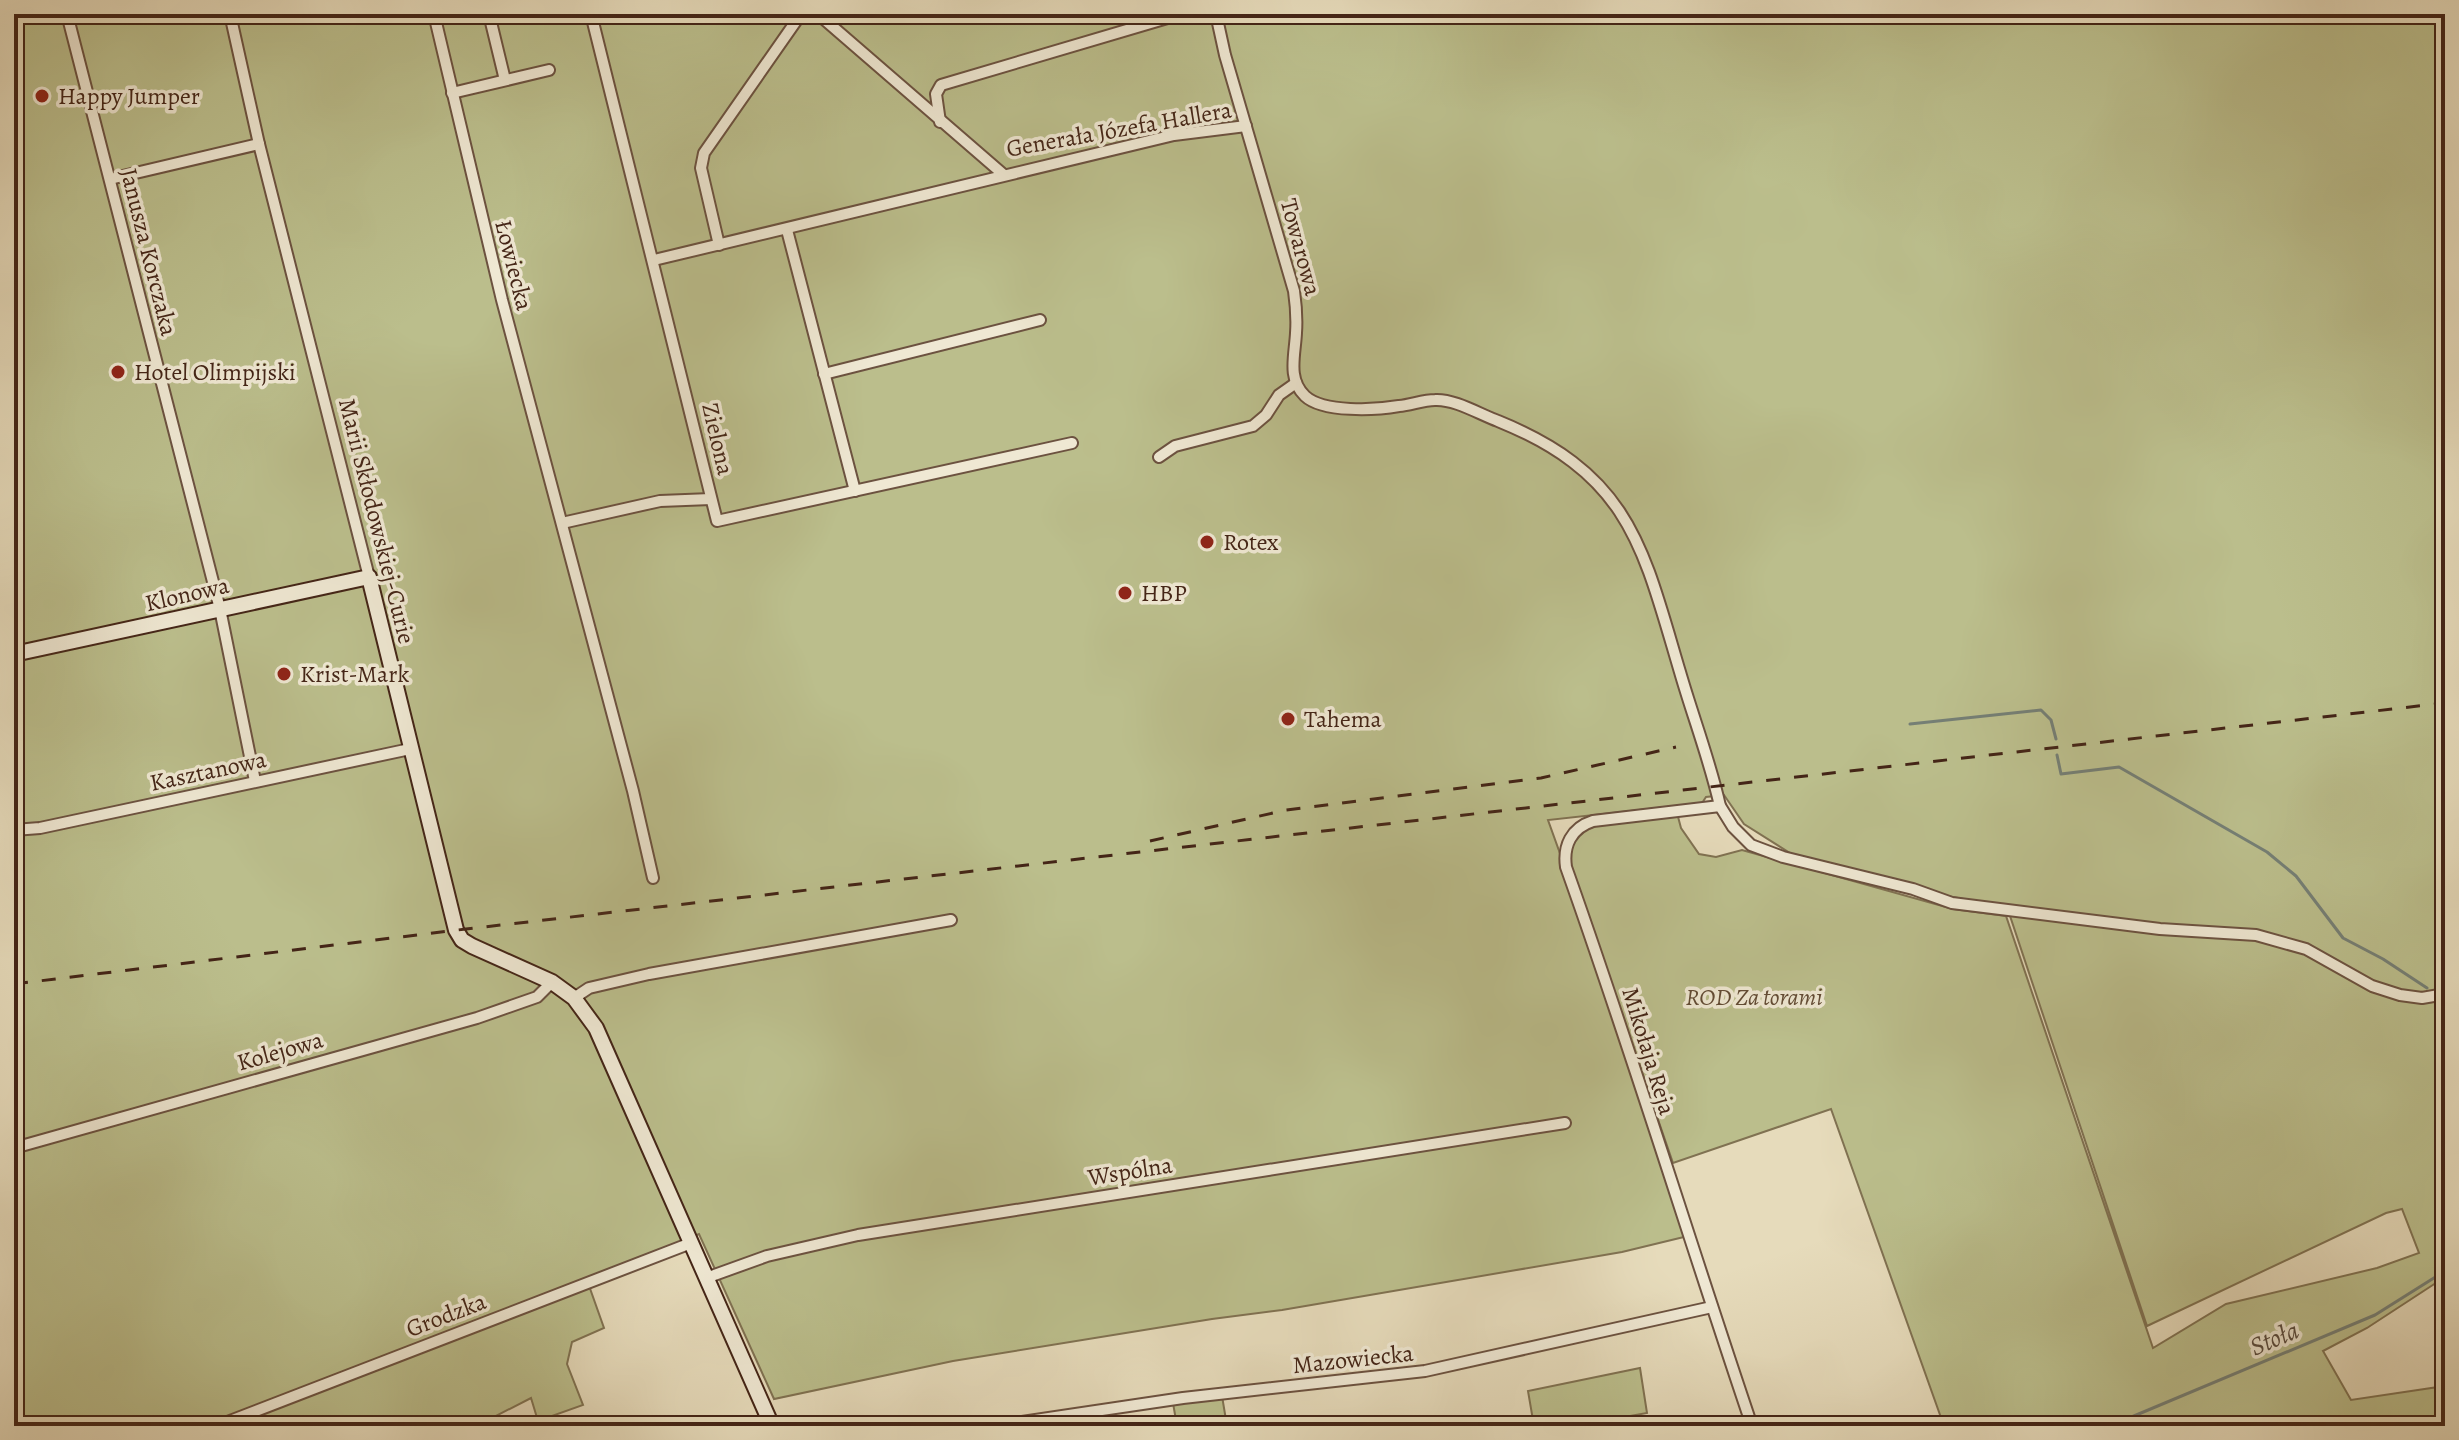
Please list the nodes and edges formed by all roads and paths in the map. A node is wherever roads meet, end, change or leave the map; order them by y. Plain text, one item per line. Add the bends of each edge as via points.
1 (67, 14) edge
2 (230, 14) edge
3 (434, 14) edge
4 (489, 14) edge
5 (591, 14) edge
6 (801, 14) edge
7 (818, 14) edge
8 (1181, 14) edge
9 (1216, 14) edge
10 (549, 70) dead end
11 (505, 80) junction
12 (452, 93) junction
13 (940, 122) junction
14 (1246, 126) junction
15 (259, 144) junction
16 (1000, 172) junction
17 (110, 179) junction
18 (787, 230) junction
19 (719, 245) junction
20 (654, 260) junction
21 (1040, 320) dead end
22 (824, 374) junction
23 (1296, 383) junction
24 (1072, 443) dead end
25 (1159, 457) dead end
26 (855, 491) junction
27 (711, 499) junction
28 (562, 523) junction
29 (369, 577) junction
30 (220, 609) junction
31 (14, 654) edge
32 (410, 749) junction
33 (255, 781) junction
34 (1720, 806) junction
35 (14, 830) edge
36 (653, 878) dead end
37 (951, 920) dead end
38 (552, 982) junction
39 (2445, 994) edge
40 (574, 998) junction
41 (1565, 1123) dead end
42 (14, 1148) edge
43 (691, 1243) junction
44 (706, 1278) junction
45 (1712, 1307) junction
46 (217, 1426) edge
47 (772, 1426) edge
48 (994, 1426) edge
49 (1752, 1426) edge

1 - 17 street, Janusza Korczaka
2 - 15 street, Marii Skłodowskiej-Curie
3 - 12 street, Łowiecka
4 - 11 street
5 - 20 street, Zielona
6 - 19 street via 704,153 701,168
7 - 13 street, Generała Józefa Hallera
8 - 13 street via 941,85 936,94
9 - 14 street, Towarowa
10 - 11 street
11 - 12 street
12 - 28 street, Łowiecka
13 - 16 street, Generała Józefa Hallera
14 - 16 street, Generała Józefa Hallera via 1174,135
14 - 23 street, Towarowa via 1294,291
15 - 17 street
15 - 29 street, Marii Skłodowskiej-Curie
16 - 18 street
17 - 30 street, Janusza Korczaka
18 - 19 street
18 - 22 street
19 - 20 street
20 - 27 street, Zielona
21 - 22 street
22 - 26 street
23 - 25 street via 1253,426 1175,446
23 - 34 street via 1306,398 1323,406 1449,402 1525,434 1590,475 1616,505 1643,553
24 - 26 street, Zielona
26 - 27 street, Zielona via 717,521
27 - 28 street via 660,501
28 - 36 street, Łowiecka
29 - 30 street, Klonowa
29 - 32 street, Marii Skłodowskiej-Curie
30 - 31 street, Klonowa
30 - 33 street, Janusza Korczaka
32 - 33 street, Kasztanowa
32 - 38 street, Marii Skłodowskiej-Curie via 462,940
33 - 35 street, Kasztanowa
34 - 39 street via 1751,845 1952,903 2160,929 2256,935 2306,949 2372,986 2400,995
34 - 45 street, Mikołaja Reja via 1582,824 1566,846 1565,857
37 - 40 street via 649,974 589,988
38 - 40 street
38 - 42 street, Kolejowa via 537,997 477,1018
40 - 43 street via 596,1028
41 - 44 street, Wspólna via 873,1232 767,1256
43 - 44 street
43 - 46 street, Grodzka
44 - 47 street
45 - 48 street, Mazowiecka via 1425,1371
45 - 49 street, Mikołaja Reja

